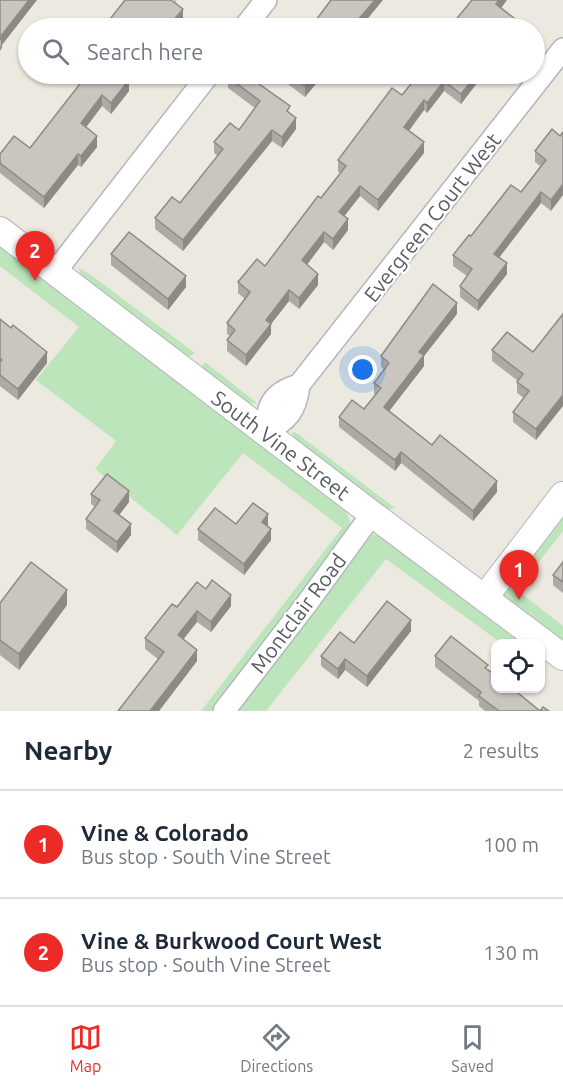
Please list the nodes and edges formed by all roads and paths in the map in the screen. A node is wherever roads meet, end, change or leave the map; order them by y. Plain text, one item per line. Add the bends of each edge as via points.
1 (266, 0) edge
2 (252, 18) edge
3 (563, 49) edge
4 (545, 72) edge
5 (201, 84) edge
6 (536, 84) edge
7 (0, 230) edge
8 (55, 273) junction
9 (265, 432) junction
10 (563, 495) edge
11 (372, 514) junction
12 (485, 597) junction
13 (563, 657) edge
14 (224, 711) edge

1 - 2 street
3 - 4 street, Evergreen Court West
5 - 8 street
6 - 9 street, Evergreen Court West via 299,385 284,389 268,408
7 - 8 street, South Vine Street
8 - 9 street, South Vine Street
9 - 11 street, South Vine Street
10 - 12 street
11 - 12 street, South Vine Street
11 - 14 street, Montclair Road
12 - 13 street, South Vine Street

